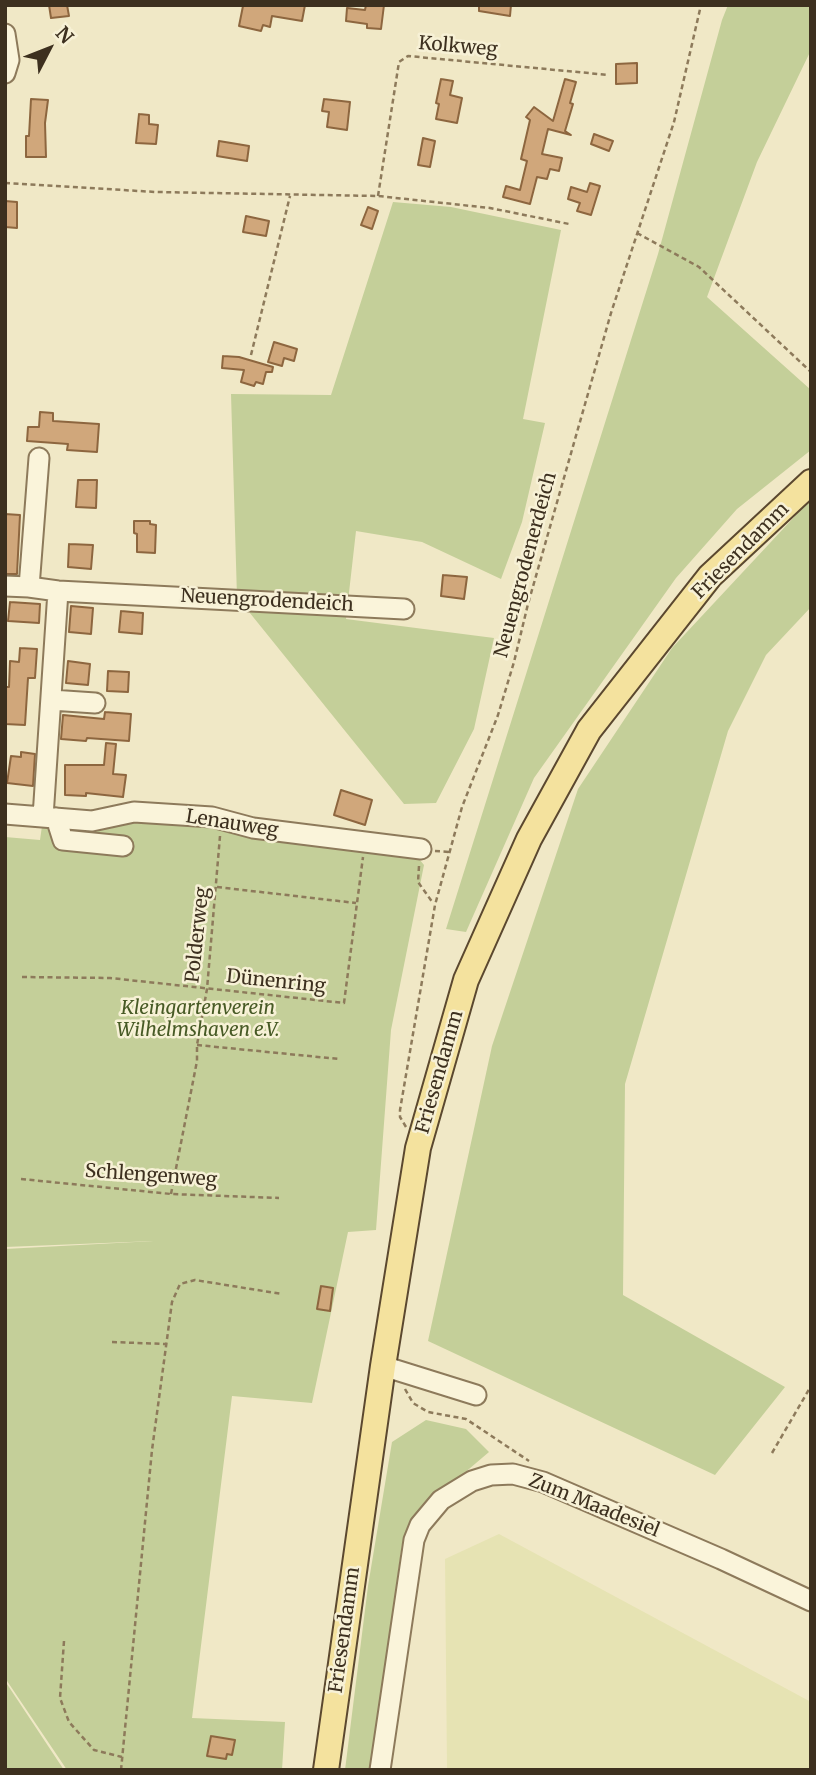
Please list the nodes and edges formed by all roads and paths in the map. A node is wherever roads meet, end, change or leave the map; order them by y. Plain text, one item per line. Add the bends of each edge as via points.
1 (701, 5) edge
2 (5, 34) edge
3 (5, 73) edge
4 (609, 75) dead end
5 (5, 183) edge
6 (290, 196) junction
7 (378, 196) junction
8 (569, 224) dead end
9 (637, 233) junction
10 (251, 355) dead end
11 (811, 372) edge
12 (39, 458) dead end
13 (811, 482) edge
14 (5, 586) edge
15 (29, 587) junction
16 (58, 591) junction
17 (404, 609) dead end
18 (51, 700) junction
19 (95, 703) dead end
20 (5, 814) edge
21 (50, 818) junction
22 (220, 831) dead end
23 (123, 846) dead end
24 (421, 849) joint
25 (363, 857) dead end
26 (217, 887) junction
27 (356, 903) junction
28 (435, 905) junction
29 (22, 977) dead end
30 (207, 989) junction
31 (197, 1045) junction
32 (340, 1059) dead end
33 (410, 1133) dead end
34 (22, 1179) dead end
35 (171, 1194) junction
36 (279, 1198) dead end
37 (282, 1294) dead end
38 (112, 1342) dead end
39 (166, 1343) junction
40 (383, 1366) junction
41 (811, 1386) edge
42 (476, 1395) dead end
43 (428, 1412) dead end
44 (772, 1453) dead end
45 (531, 1462) dead end
46 (811, 1601) edge
47 (64, 1641) dead end
48 (122, 1756) junction
49 (121, 1770) edge
50 (326, 1770) edge
51 (380, 1770) edge

1 - 9 path, Neuengrodenerdeich via 674,122
2 - 3 street via 9,60
4 - 7 path, Kolkweg via 408,56 399,62
5 - 6 path
6 - 7 path
6 - 10 path
7 - 8 path via 490,208
9 - 11 path via 699,267
9 - 28 path, Neuengrodenerdeich via 514,662 462,807
12 - 15 street
13 - 40 main road, Friesendamm via 710,576 589,730 529,839 466,980 418,1148
14 - 15 street, Neuengrodendeich
15 - 16 street, Neuengrodendeich
16 - 17 street, Neuengrodendeich
16 - 18 street
18 - 19 street
18 - 21 street
20 - 21 street, Lenauweg
21 - 23 street via 63,840
21 - 24 street, Lenauweg via 92,821 134,812 212,817 253,828
22 - 26 path, Polderweg
24 - 28 path via 418,882
25 - 27 path, Dünenring
26 - 27 path
26 - 30 path, Polderweg
27 - 30 path, Dünenring via 344,1003
28 - 33 path, Neuengrodenerdeich via 400,1110
29 - 30 path, Dünenring via 110,978
30 - 31 path, Polderweg
31 - 32 path
31 - 35 path, Polderweg
34 - 35 path, Schlengenweg
35 - 36 path, Schlengenweg
37 - 39 path via 195,1280 180,1284 172,1302
38 - 39 path
39 - 48 path
40 - 42 street
40 - 50 main road, Friesendamm
41 - 44 path
43 - 45 path via 466,1419
46 - 51 street, Zum Maadesiel via 543,1482 513,1475 472,1481 430,1511 414,1540
47 - 48 path via 60,1698 69,1722 94,1749
48 - 49 path

